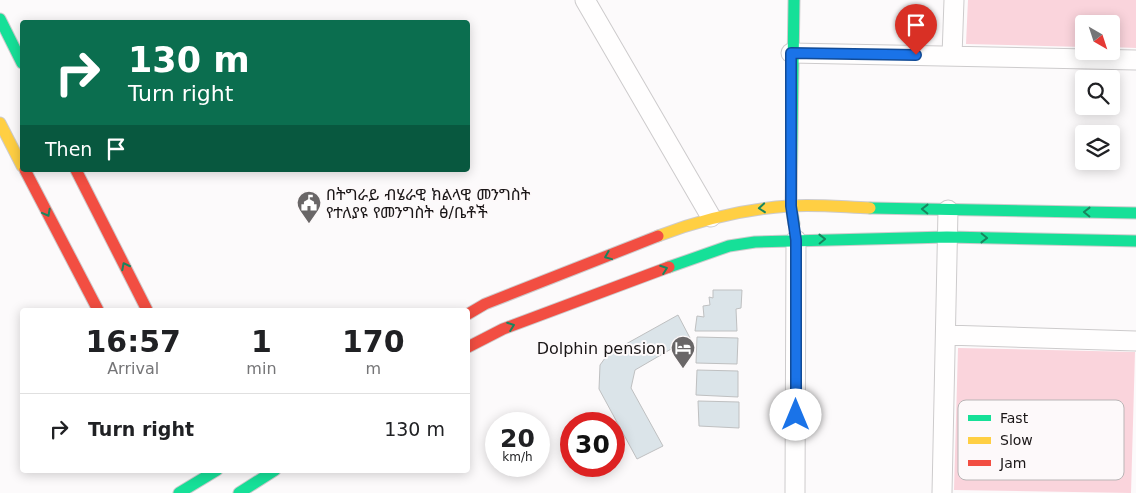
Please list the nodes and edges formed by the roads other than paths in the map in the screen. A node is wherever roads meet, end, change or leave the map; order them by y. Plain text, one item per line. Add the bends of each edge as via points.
1 (585, 0) edge
2 (794, 0) edge
3 (954, 0) edge
4 (0, 19) edge
5 (791, 53) junction
6 (952, 56) junction
7 (20, 59) edge
8 (1136, 60) edge
9 (0, 123) edge
10 (20, 162) edge
11 (26, 172) edge
12 (77, 172) edge
13 (791, 206) junction
14 (948, 210) junction
15 (1136, 213) edge
16 (711, 217) junction
17 (946, 237) junction
18 (796, 240) junction
19 (1136, 241) edge
20 (97, 308) edge
21 (146, 308) edge
22 (470, 313) edge
23 (946, 335) junction
24 (1136, 341) edge
25 (470, 346) edge
26 (212, 473) edge
27 (270, 473) edge
28 (190, 486) edge
29 (239, 491) edge
30 (179, 493) edge
31 (795, 493) edge
32 (942, 493) edge

1 - 16 street
2 - 5 street
3 - 6 street
4 - 7 street
5 - 6 street
5 - 13 street
6 - 8 street
9 - 10 street
11 -> 20 street
21 -> 12 street
14 -> 13 street
13 -> 16 street via 756,208
13 - 18 street
15 -> 14 street
14 - 17 street
16 -> 22 street
18 -> 17 street
17 -> 19 street
17 - 23 street
25 -> 18 street via 503,329 716,250 756,242
18 - 31 street
23 - 24 street
23 - 32 street
26 - 28 street
27 - 29 street
28 - 30 street

